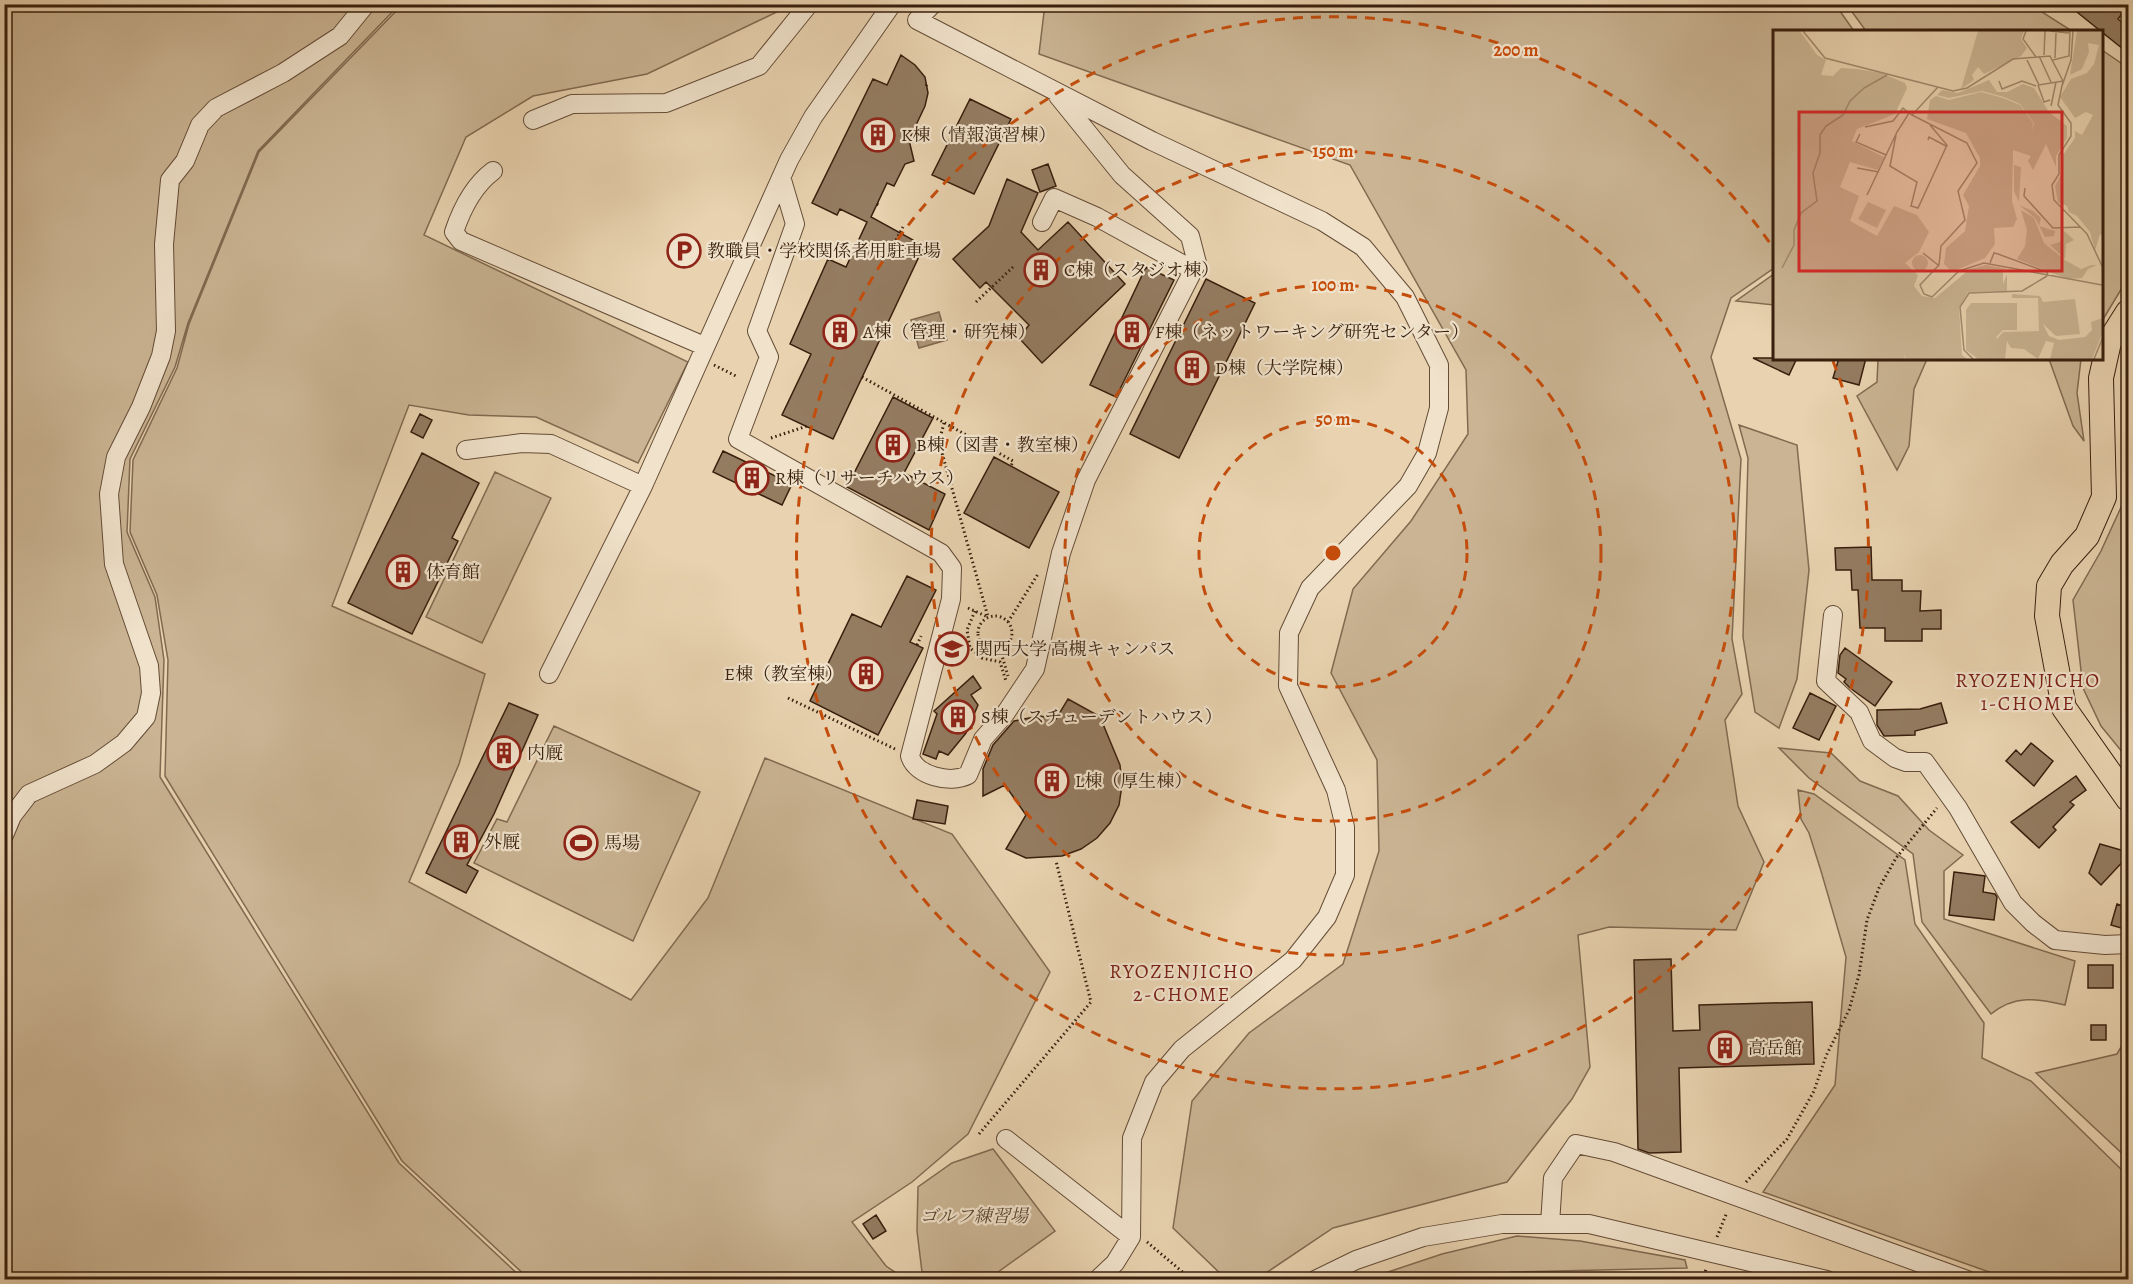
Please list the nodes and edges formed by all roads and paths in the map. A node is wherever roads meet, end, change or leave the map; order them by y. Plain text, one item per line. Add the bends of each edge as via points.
1 (366, 4) edge
2 (809, 4) edge
3 (892, 4) edge
4 (933, 4) edge
5 (917, 20) junction
6 (1053, 90) junction
7 (533, 120) dead end
8 (493, 171) dead end
9 (783, 180) junction
10 (1042, 222) dead end
11 (903, 227) dead end
12 (896, 240) dead end
13 (933, 242) dead end
14 (929, 250) dead end
15 (1013, 267) dead end
16 (1193, 270) junction
17 (976, 302) dead end
18 (2128, 312) edge
19 (702, 352) junction
20 (738, 377) dead end
21 (862, 377) dead end
22 (944, 423) junction
23 (807, 426) dead end
24 (749, 445) junction
25 (466, 450) dead end
26 (1011, 466) dead end
27 (643, 486) junction
28 (1058, 565) junction
29 (951, 599) junction
30 (975, 612) junction
31 (1833, 615) dead end
32 (988, 617) junction
33 (1008, 622) junction
34 (997, 662) dead end
35 (549, 674) dead end
36 (788, 698) dead end
37 (910, 756) junction
38 (1947, 795) junction
39 (2128, 799) edge
40 (4, 835) edge
41 (1056, 861) dead end
42 (2128, 944) edge
43 (979, 1134) dead end
44 (1005, 1139) dead end
45 (1733, 1197) junction
46 (1550, 1224) junction
47 (1138, 1238) junction
48 (1711, 1251) junction
49 (1097, 1280) edge
50 (1192, 1280) edge
51 (1315, 1280) edge
52 (1703, 1280) edge
53 (1827, 1280) edge
54 (1967, 1280) edge

1 - 40 street via 340,36 283,73 216,108 200,125 185,160 170,180 164,244 166,331 161,356 141,407 116,457 109,494 114,564 149,666 151,693 146,717 124,743 95,764 29,794 12,816
2 - 7 street via 759,66 666,103 572,104
3 - 5 street
3 - 9 street via 813,117 789,160
4 - 5 street
5 - 6 street
6 - 16 street via 1122,175 1190,236 1197,263
6 - 47 street via 1322,220 1363,247 1405,297 1438,365 1439,408 1426,453 1408,486 1310,588 1290,633 1288,686 1336,790 1345,827 1345,875 1327,917 1293,960 1182,1049 1154,1082 1132,1138
8 - 19 street via 468,198 459,217 454,232 461,241
9 - 19 street
9 - 24 street via 795,224 757,331 769,357 738,439
10 - 16 street via 1054,198
11 - 12 path
13 - 14 path
15 - 17 path
16 - 28 street via 1086,480
18 - 39 main road via 2109,342 2101,378 2104,496 2087,536 2049,586 2047,616 2064,708
19 - 20 path
19 - 27 street
21 - 22 path
22 - 26 path via 1013,461
22 - 32 path via 939,442
23 - 24 path
24 - 29 street via 941,553 952,567
25 - 27 street via 522,443 551,444
27 - 35 street
28 - 33 path via 1038,572
28 - 37 street via 1035,669 983,739 968,776 948,780 913,766
29 - 30 path
29 - 37 street
30 - 32 path
30 - 34 path via 967,630 970,648 982,658
31 - 38 street via 1826,681 1859,712 1872,741 1895,758 1925,762
32 - 33 path via 999,616
32 - 33 path via 980,625 978,636 984,646 994,650 1005,647 1012,638
36 - 37 path
38 - 42 street via 2013,903 2033,923 2055,940
38 - 45 path via 1896,858 1879,888 1868,920 1849,1010 1814,1091 1787,1139
41 - 43 path via 1091,1002
44 - 47 street
45 - 46 street via 1614,1152 1576,1144 1553,1178
45 - 48 path
45 - 54 street
46 - 48 street via 1589,1224
46 - 51 street via 1502,1224 1423,1237 1356,1260
47 - 49 street
47 - 50 path
48 - 52 path
48 - 53 street

